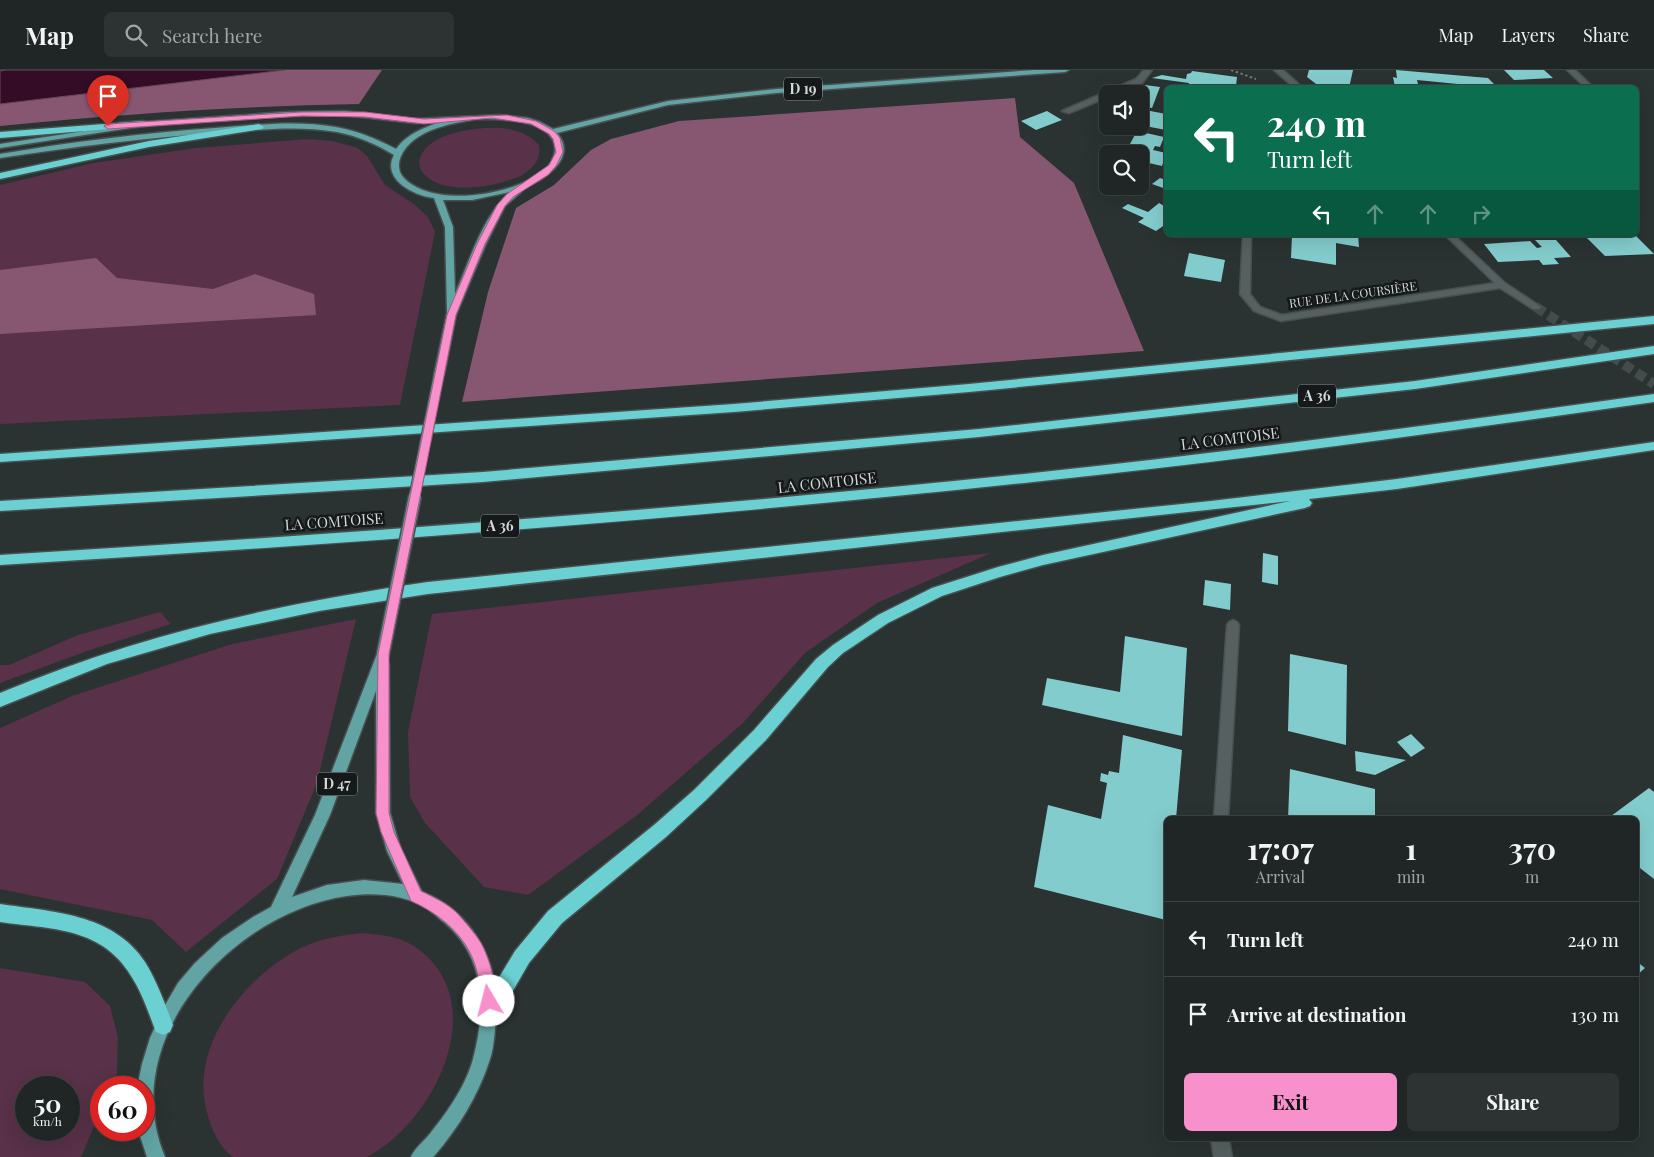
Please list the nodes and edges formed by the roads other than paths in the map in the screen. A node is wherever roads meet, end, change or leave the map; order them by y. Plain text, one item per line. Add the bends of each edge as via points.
1 (1065, 70) edge
2 (1148, 70) edge
3 (1278, 70) edge
4 (1571, 70) edge
5 (1129, 85) edge
6 (1296, 85) edge
7 (1587, 85) edge
8 (1099, 98) edge
9 (1066, 111) dead end
10 (462, 119) junction
11 (143, 124) junction
12 (259, 127) junction
13 (552, 132) junction
14 (0, 135) edge
15 (0, 146) edge
16 (397, 153) junction
17 (0, 156) edge
18 (0, 176) edge
19 (524, 186) junction
20 (437, 196) junction
21 (1248, 237) edge
22 (1451, 237) edge
23 (1502, 285) junction
24 (1536, 307) tunnel mouth
25 (451, 315) junction
26 (1654, 320) edge
27 (1654, 350) edge
28 (1654, 398) edge
29 (1654, 446) edge
30 (0, 452) edge
31 (90, 452) junction
32 (0, 458) edge
33 (1396, 484) junction
34 (0, 506) edge
35 (0, 560) edge
36 (1232, 625) dead end
37 (383, 654) junction
38 (0, 700) edge
39 (1221, 816) edge
40 (416, 896) junction
41 (278, 908) junction
42 (0, 913) edge
43 (489, 1013) junction
44 (163, 1026) junction
45 (1220, 1141) edge
46 (156, 1157) edge
47 (420, 1157) edge
48 (1223, 1157) edge

1 - 13 main road, D 19 via 776,91 668,103
2 - 5 street via 1139,81
3 - 6 street
4 - 7 street
8 - 9 street
10 - 11 main road via 414,121 317,114
10 - 13 main road via 514,118 533,122
10 - 16 main road via 415,136
11 - 14 highway
11 - 15 main road
12 - 16 main road via 315,128 350,133
12 - 17 main road via 132,137
12 - 18 highway via 149,144
13 - 19 main road via 559,145 557,159 545,173
16 - 20 main road via 395,171 400,179 409,186
19 - 20 main road via 481,196
19 - 25 main road, D 47 via 501,205
20 - 25 main road, D 47 via 449,228
21 - 23 street, RUE DE LA COURSIÈRE via 1245,294 1257,309 1281,318
22 - 23 street
23 - 24 street
25 - 37 main road, D 47, bridge
26 - 31 highway via 930,392 714,410
27 - 34 highway, A 36 via 1414,385 969,434 483,477
28 - 35 highway, LA COMTOISE / A 36 via 1436,430 990,483 728,508
29 - 33 highway
30 - 31 highway
31 - 32 highway
33 - 38 highway via 428,588 342,600 160,642
33 - 43 highway via 998,572 937,592 882,618 822,663 760,735 700,795 555,916 522,957
36 - 39 street
37 - 40 main road, D 47 via 383,813 394,851
37 - 41 main road, D 47 via 322,820
40 - 41 main road via 374,887 350,887 318,893
40 - 43 main road via 451,916 476,948 488,990
41 - 44 main road via 224,944 179,996
42 - 44 highway via 65,923 111,939 127,955 149,988
43 - 47 main road via 481,1060 459,1108
44 - 46 main road via 146,1077 144,1103
45 - 48 street

